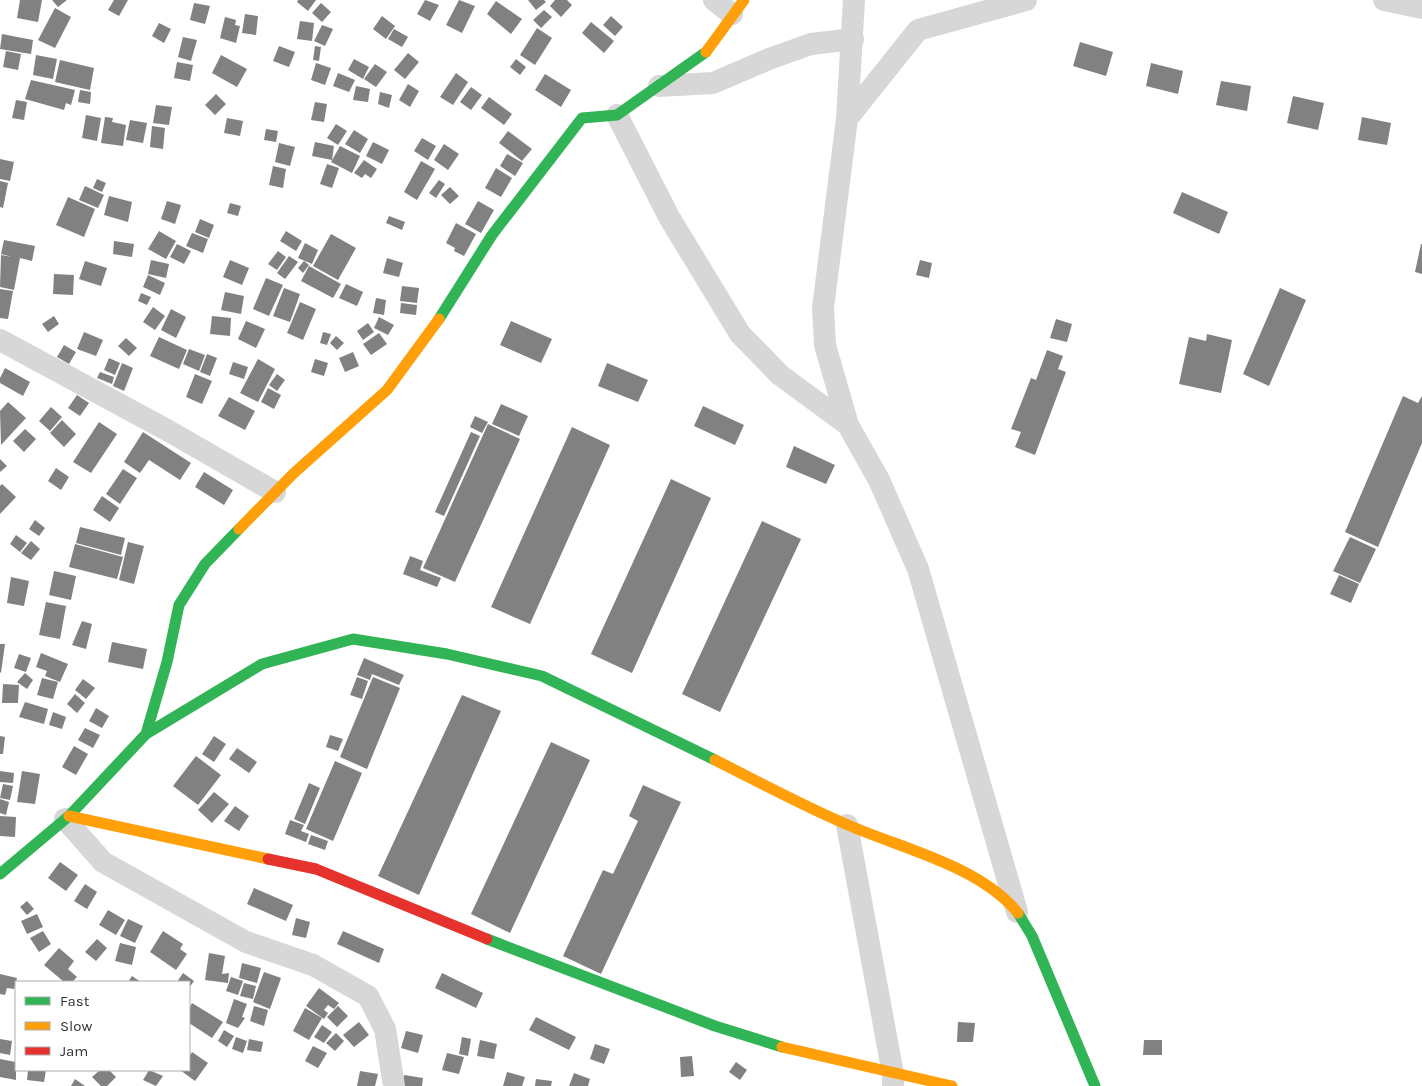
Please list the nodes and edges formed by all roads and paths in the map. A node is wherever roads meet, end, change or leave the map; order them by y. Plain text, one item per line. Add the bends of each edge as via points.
1 (714, 0) edge
2 (854, 0) edge
3 (1026, 0) edge
4 (1384, 0) edge
5 (738, 7) edge
6 (1422, 8) edge
7 (852, 39) junction
8 (659, 86) junction
9 (617, 115) junction
10 (847, 119) junction
11 (0, 340) edge
12 (848, 425) junction
13 (275, 492) junction
14 (146, 734) junction
15 (67, 818) junction
16 (847, 825) junction
17 (0, 874) edge
18 (1017, 912) junction
19 (893, 1080) edge
20 (394, 1086) edge
21 (952, 1086) edge
22 (1094, 1086) edge

1 - 5 street
2 - 7 street
3 - 10 street via 918,30
4 - 6 street
5 - 8 street via 704,56
7 - 8 street via 811,44 713,84
7 - 10 street
8 - 9 street
9 - 12 street via 669,217 740,334 780,375
9 - 13 street via 582,118 492,235 438,321 387,390
10 - 12 street via 823,308 825,345
11 - 13 street
12 - 18 street via 879,480 918,569
13 - 14 street via 205,564 179,605 167,662
14 - 15 street
14 - 16 street via 262,664 353,639 447,654 542,676
15 - 17 street
15 - 19 street via 316,868 541,961 715,1026
15 - 20 street via 103,862 246,942 312,965 368,996 385,1030
16 - 18 street via 974,876 1000,894
16 - 19 street
18 - 22 street via 1032,936
19 - 21 street

